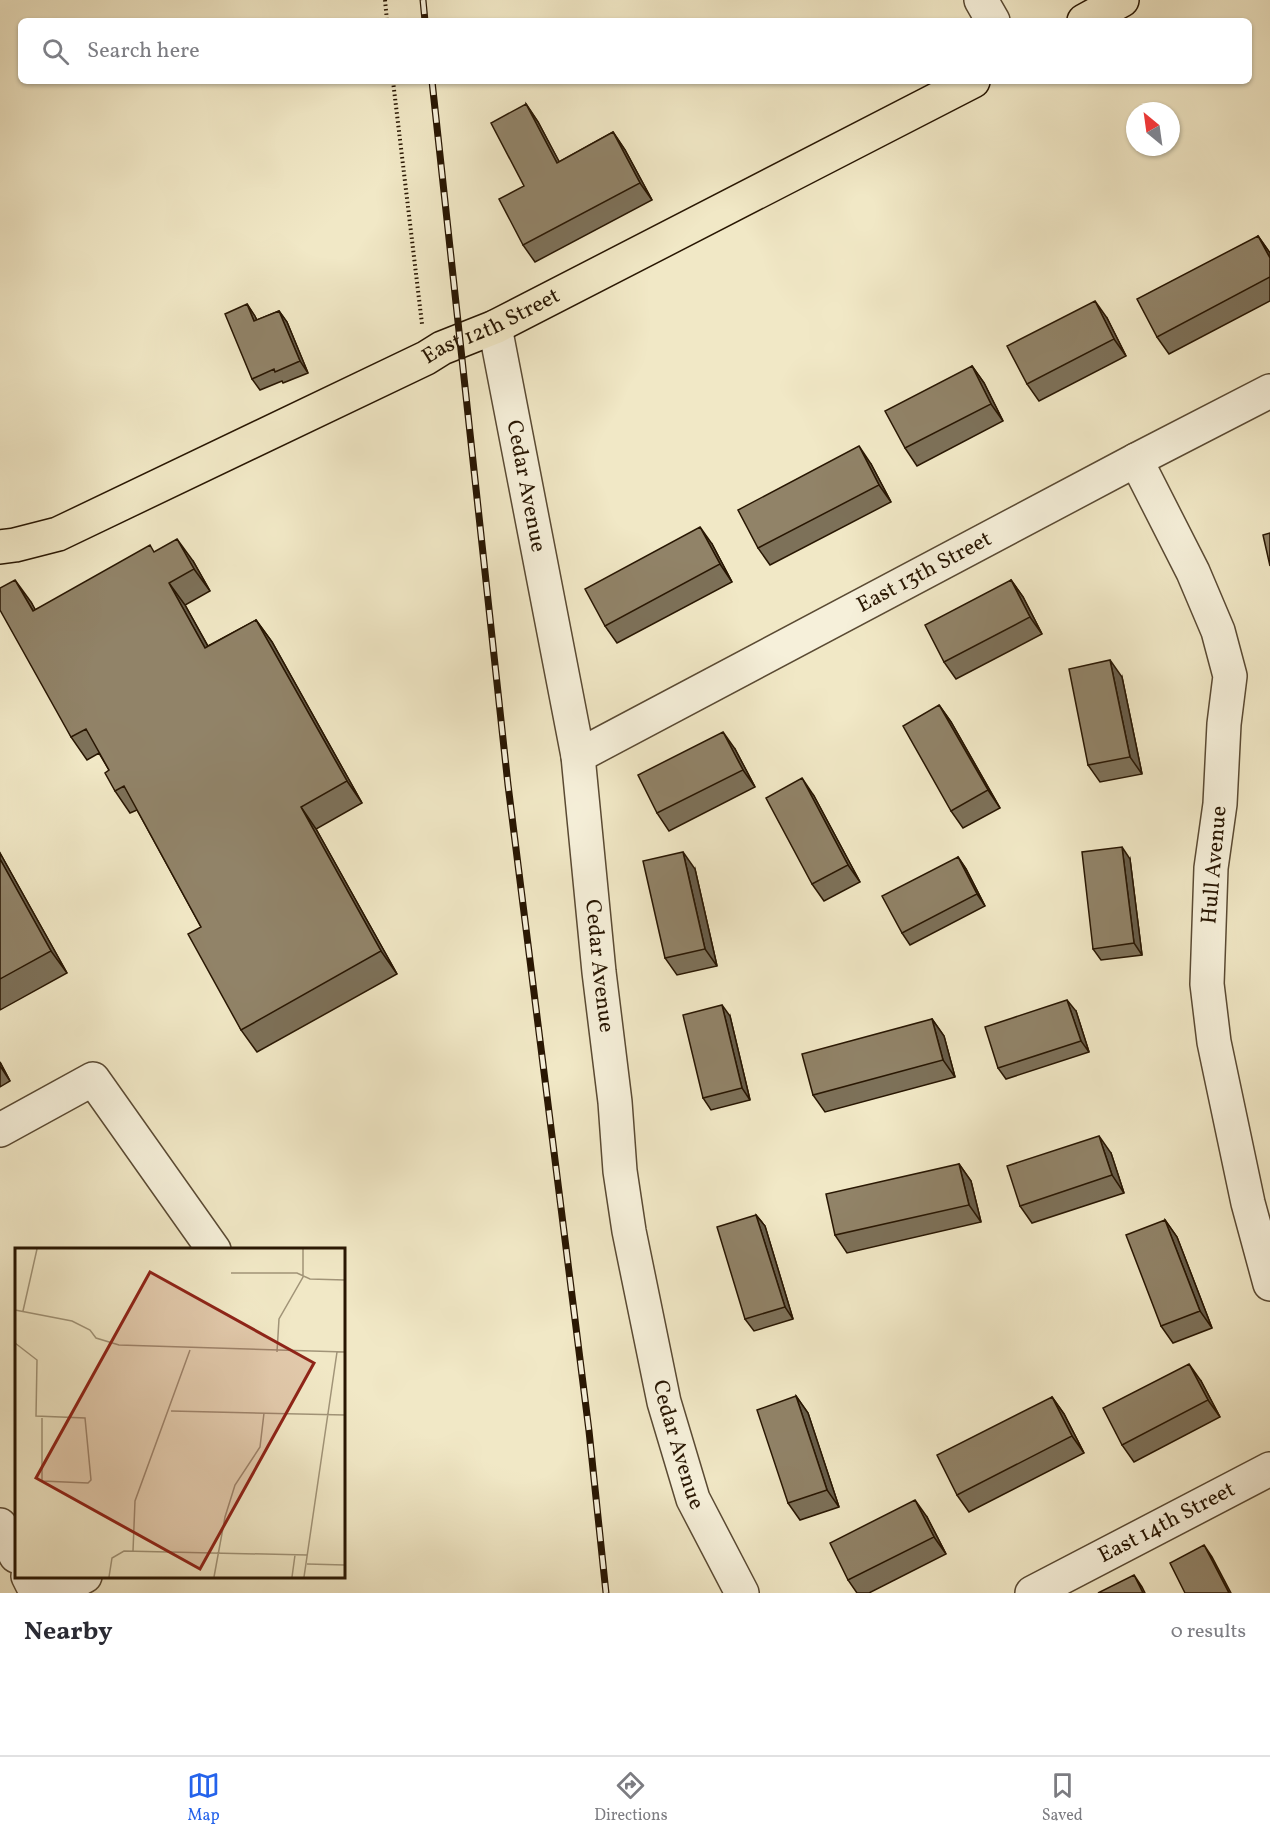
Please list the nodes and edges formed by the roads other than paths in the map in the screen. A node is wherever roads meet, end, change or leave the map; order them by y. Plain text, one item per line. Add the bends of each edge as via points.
1 (981, 0) edge
2 (1122, 0) edge
3 (991, 18) edge
4 (1089, 18) edge
5 (967, 84) edge
6 (495, 327) junction
7 (1270, 391) edge
8 (1136, 460) junction
9 (0, 547) edge
10 (578, 756) junction
11 (0, 1130) edge
12 (213, 1248) edge
13 (1270, 1284) edge
14 (1270, 1469) edge
15 (0, 1525) edge
16 (15, 1554) edge
17 (29, 1578) edge
18 (81, 1578) edge
19 (42, 1593) edge
20 (53, 1593) edge
21 (742, 1593) edge
22 (1032, 1593) edge

1 - 3 street
2 - 4 main road
5 - 6 main road, East 12th Street
6 - 9 main road, East 12th Street via 442,348 58,534
6 - 10 street, Cedar Avenue
7 - 8 street, East 13th Street
8 - 10 street, East 13th Street
8 - 13 street, Hull Avenue via 1193,572 1218,631 1230,676 1211,868 1207,984 1214,1042 1248,1203
10 - 21 street, Cedar Avenue via 629,1231 664,1402 693,1499
11 - 12 street via 93,1079
14 - 22 street, East 14th Street
15 - 16 street
17 - 19 street
18 - 20 street

